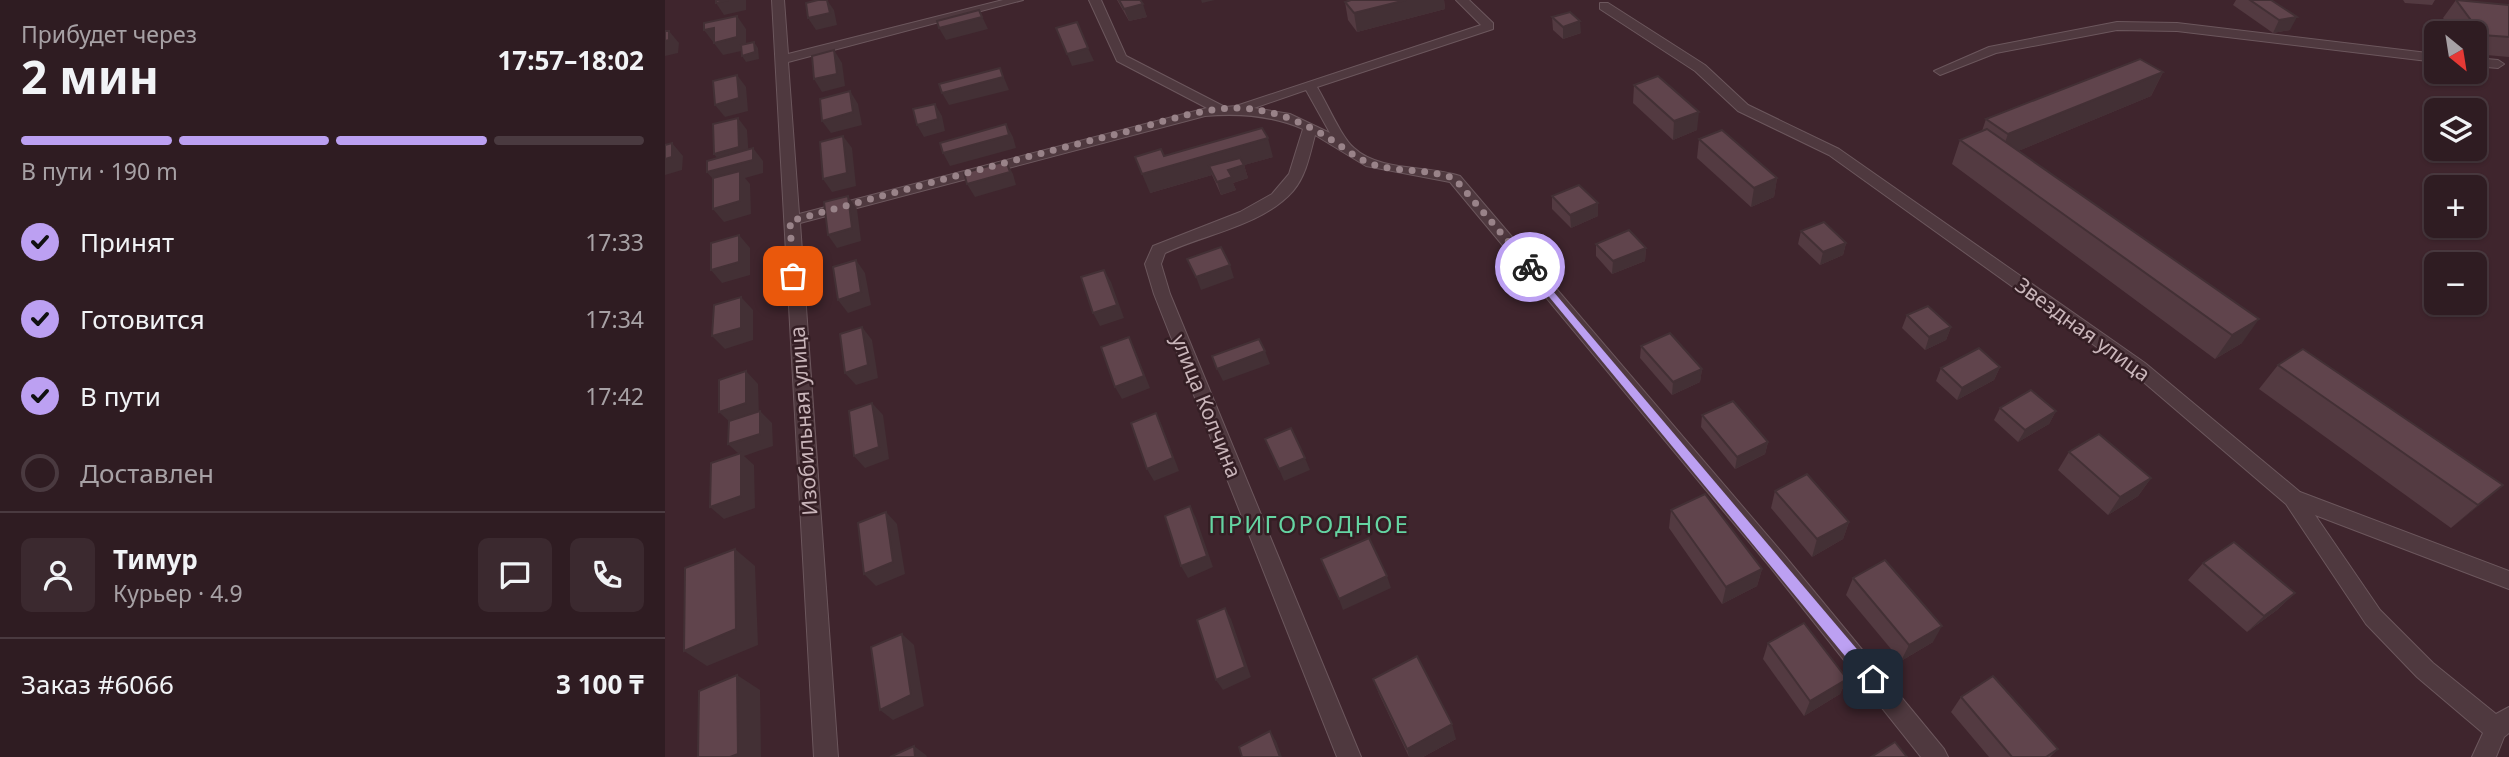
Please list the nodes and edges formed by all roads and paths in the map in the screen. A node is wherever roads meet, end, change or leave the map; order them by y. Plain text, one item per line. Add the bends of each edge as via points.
1 (778, 0) edge
2 (1017, 0) edge
3 (1095, 0) edge
4 (1462, 0) edge
5 (1604, 6) dead end
6 (2424, 57) edge
7 (781, 60) junction
8 (2487, 63) edge
9 (2498, 64) dead end
10 (1940, 71) dead end
11 (1310, 85) junction
12 (1230, 109) junction
13 (1310, 127) junction
14 (1349, 153) junction
15 (790, 221) junction
16 (2293, 498) junction
17 (2509, 580) edge
18 (2502, 723) edge
19 (826, 757) edge
20 (1349, 757) edge
21 (1937, 757) edge
22 (2484, 757) edge

1 - 7 street, Изобильная улица
2 - 7 street
3 - 12 street via 1121,58
4 - 11 street via 1489,26
5 - 16 street, Звездная улица via 1700,68 1743,107 1833,152 2020,282 2139,368
6 - 10 street via 2177,27 2117,26 1993,50
7 - 15 street, Изобильная улица
8 - 9 street
11 - 12 street
11 - 14 street
12 - 13 street via 1282,116
12 - 15 street via 1062,148
13 - 14 street
13 - 20 street, улица Колчина via 1289,186 1269,204 1184,235 1158,250 1153,264
14 - 21 street via 1373,164 1455,179
15 - 19 street, Изобильная улица
16 - 17 street
16 - 18 street, Звездная улица via 2373,617 2425,670
18 - 22 street

